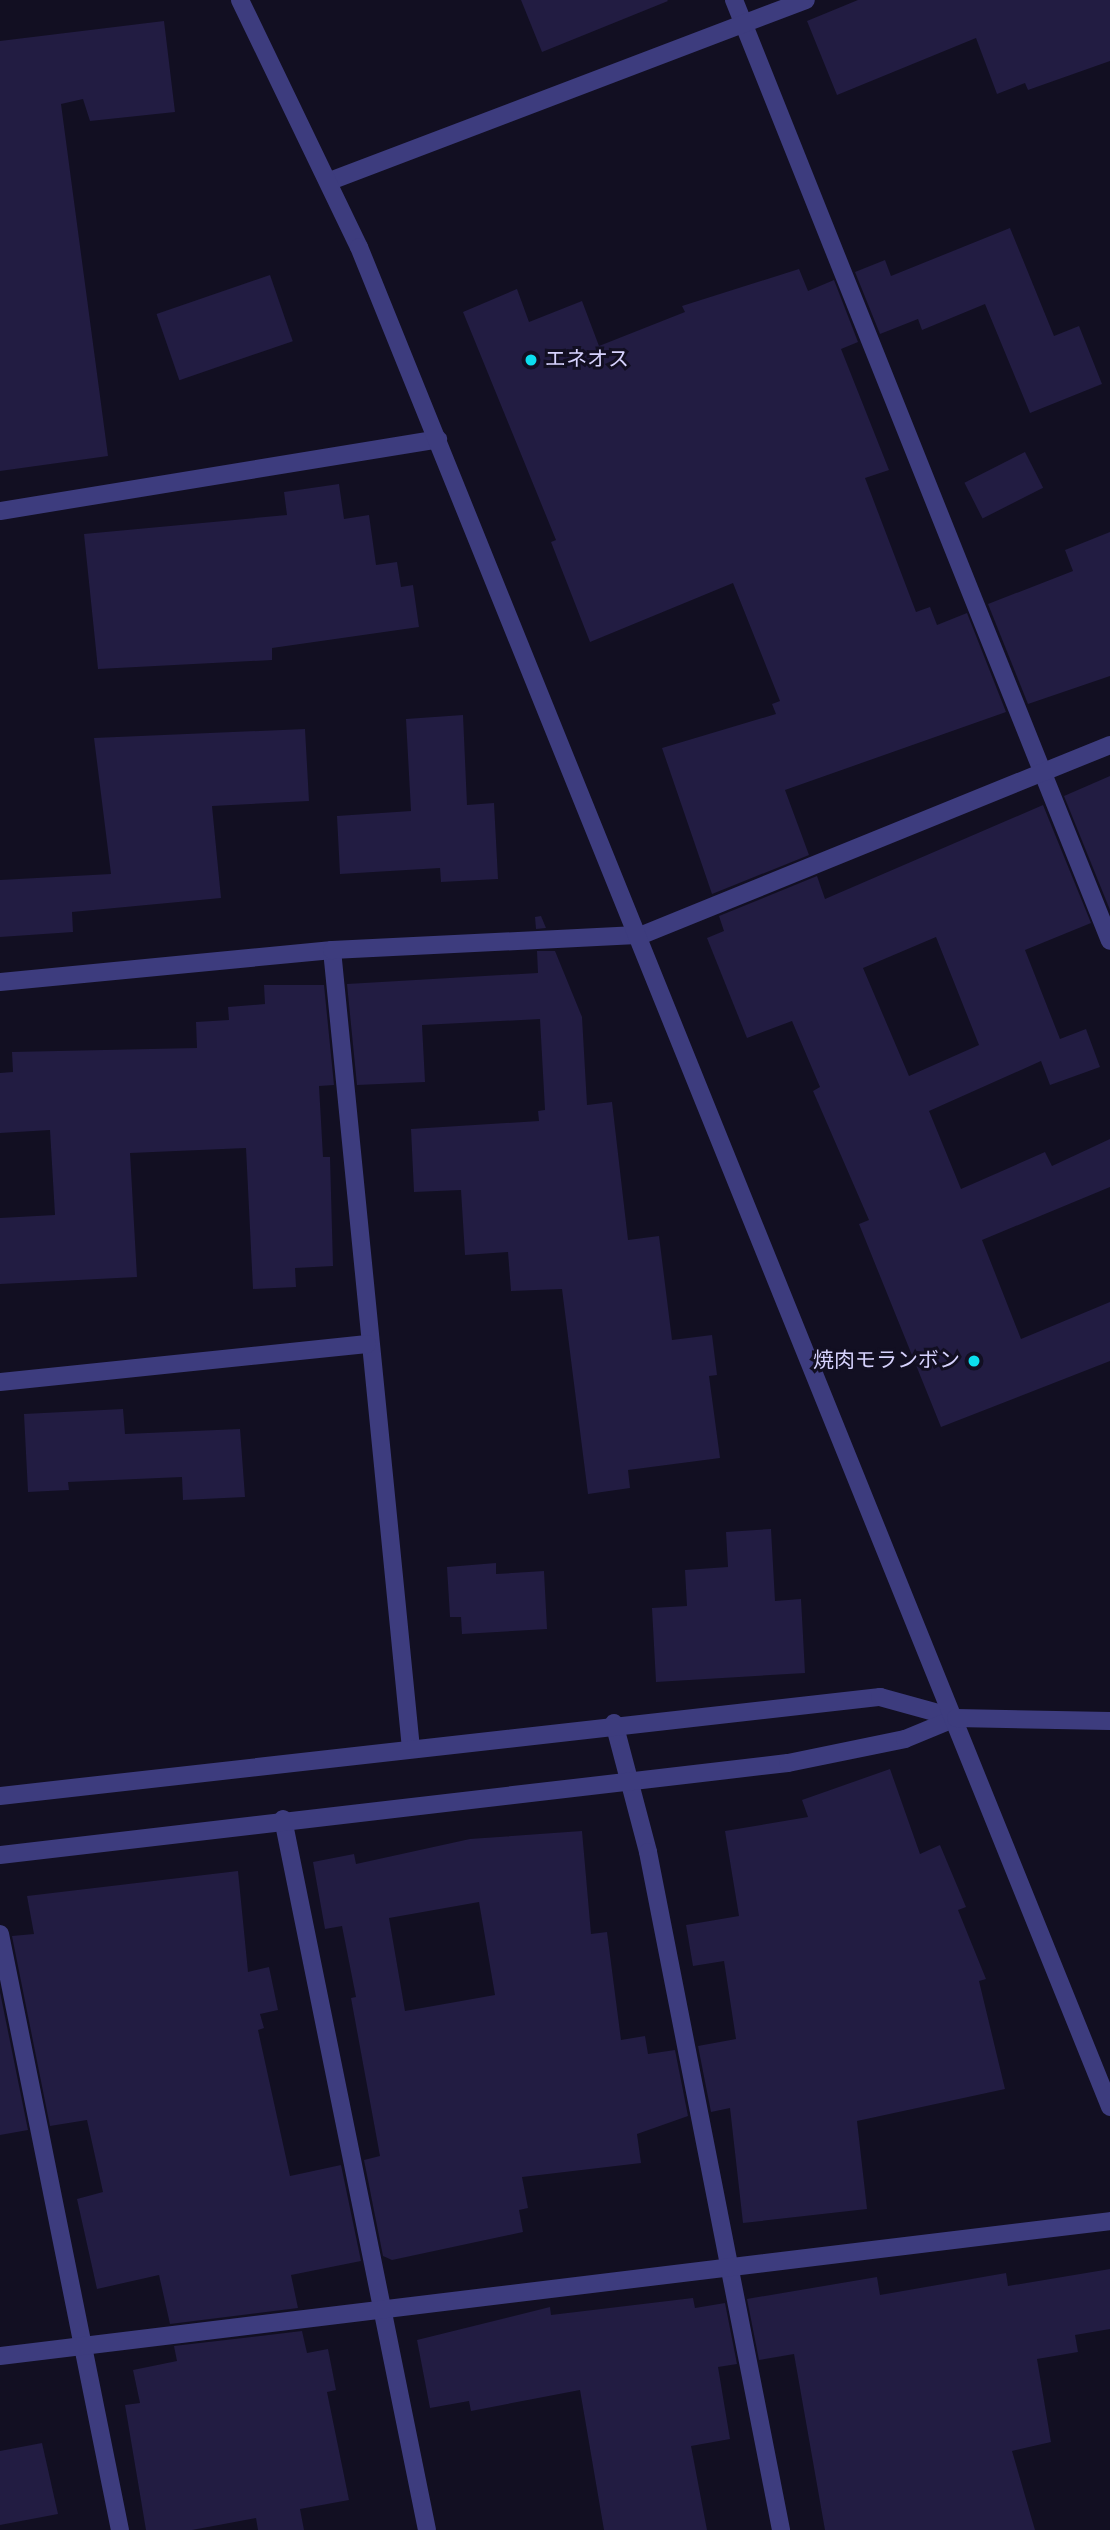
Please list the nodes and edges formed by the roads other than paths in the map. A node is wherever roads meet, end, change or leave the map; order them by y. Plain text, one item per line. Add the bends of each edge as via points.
1 (240, 0) edge
2 (734, 0) edge
3 (806, 0) edge
4 (744, 24) junction
5 (330, 181) junction
6 (438, 439) junction
7 (0, 511) edge
8 (1110, 745) edge
9 (1043, 772) junction
10 (642, 935) junction
11 (1110, 941) edge
12 (332, 950) junction
13 (0, 982) edge
14 (367, 1344) junction
15 (0, 1382) edge
16 (956, 1718) junction
17 (1110, 1721) edge
18 (614, 1723) junction
19 (411, 1749) junction
20 (628, 1784) junction
21 (0, 1796) edge
22 (283, 1819) junction
23 (0, 1855) edge
24 (0, 1934) edge
25 (1110, 2107) edge
26 (1110, 2221) edge
27 (731, 2272) junction
28 (380, 2312) junction
29 (84, 2346) junction
30 (0, 2356) edge
31 (120, 2530) edge
32 (428, 2530) edge
33 (781, 2530) edge

1 - 5 street
2 - 4 street
3 - 4 street
4 - 5 street
4 - 9 street
5 - 6 street
6 - 7 street
6 - 10 street
8 - 9 street
9 - 10 street
9 - 11 street
10 - 12 street
10 - 16 street
12 - 13 street
12 - 14 street
14 - 15 street
14 - 19 street
16 - 17 street
16 - 18 street via 880,1697
16 - 20 street via 905,1739 801,1760
16 - 25 street
18 - 19 street
18 - 20 street
19 - 21 street
20 - 22 street
20 - 27 street via 648,1852
22 - 23 street
22 - 28 street
24 - 29 street
26 - 27 street
27 - 28 street
27 - 33 street
28 - 29 street
28 - 32 street
29 - 30 street
29 - 31 street

